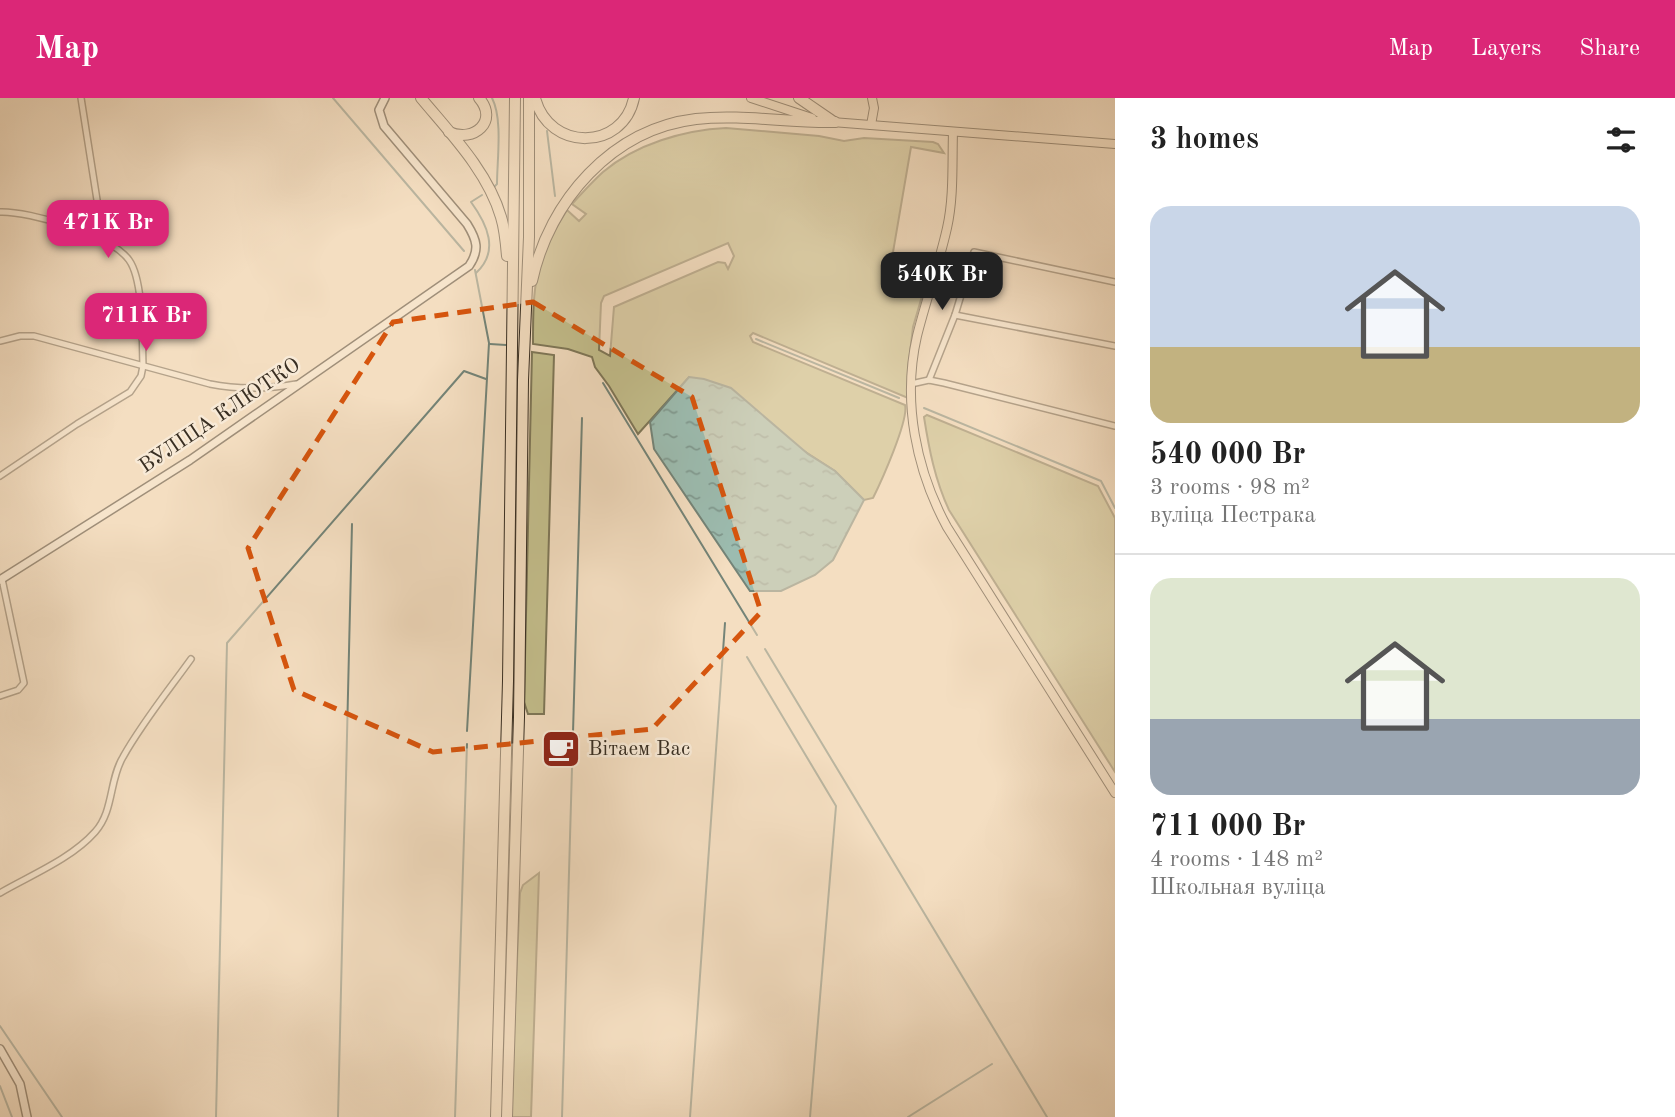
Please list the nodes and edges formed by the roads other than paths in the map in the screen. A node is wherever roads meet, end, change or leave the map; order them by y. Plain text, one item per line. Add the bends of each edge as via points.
1 (81, 98) edge
2 (385, 98) edge
3 (421, 98) edge
4 (479, 98) edge
5 (515, 98) edge
6 (529, 98) edge
7 (536, 98) edge
8 (634, 98) edge
9 (751, 98) edge
10 (799, 98) edge
11 (872, 98) edge
12 (835, 122) junction
13 (871, 125) junction
14 (449, 131) junction
15 (953, 132) junction
16 (1115, 144) edge
17 (0, 212) edge
18 (100, 219) junction
19 (89, 235) junction
20 (113, 247) junction
21 (1115, 282) edge
22 (512, 291) junction
23 (525, 309) junction
24 (955, 315) junction
25 (0, 341) edge
26 (1115, 346) edge
27 (143, 366) junction
28 (929, 380) junction
29 (300, 384) junction
30 (911, 384) junction
31 (1115, 425) edge
32 (0, 476) edge
33 (1, 580) edge
34 (191, 659) dead end
35 (0, 696) edge
36 (1115, 793) edge
37 (0, 892) edge
38 (0, 1049) edge
39 (27, 1117) edge
40 (496, 1117) edge
41 (507, 1117) edge

1 - 18 street
2 - 29 street, ВУЛІЦА КЛЮТКО via 379,110 384,126 475,236 473,259 457,275
3 - 14 highway
4 - 14 highway via 486,110 482,127 469,135
5 - 22 highway
6 - 23 highway
7 - 8 highway via 540,111 556,128 585,139 607,133 622,121
9 - 12 main road via 803,117
10 - 12 highway
11 - 13 main road
12 - 13 main road
12 - 23 highway via 732,117 695,120 626,143 581,180 561,206 544,241
13 - 15 main road
14 - 22 highway via 484,180 501,217
15 - 16 main road
15 - 30 main road via 951,207 917,338
17 - 19 street via 36,216
18 - 19 street
18 - 20 street
19 - 20 street
20 - 27 street via 129,260 139,290
21 - 24 street via 974,252
22 - 40 highway via 508,681
23 - 41 highway
24 - 26 street
24 - 28 street
25 - 27 street via 34,336
27 - 29 street via 236,389
27 - 32 street via 130,392
28 - 30 street
28 - 31 street
29 - 33 street, ВУЛІЦА КЛЮТКО
30 - 36 main road via 915,434 933,502
33 - 35 street via 24,683
34 - 37 street via 122,757 104,821 96,831 68,854
38 - 39 street via 20,1084

